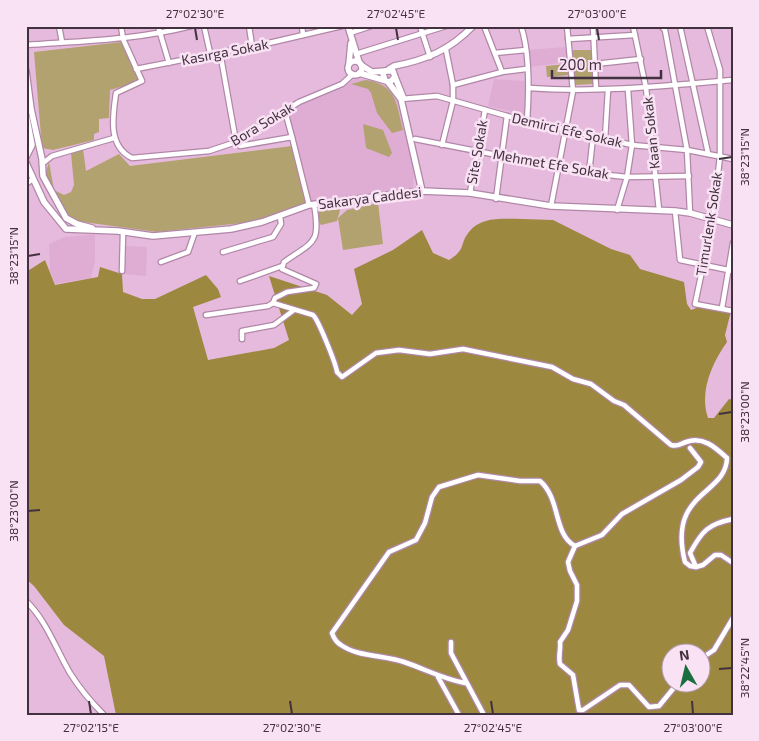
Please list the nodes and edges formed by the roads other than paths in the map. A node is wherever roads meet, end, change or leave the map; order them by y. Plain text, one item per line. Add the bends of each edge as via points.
1 (59, 26) edge
2 (121, 26) edge
3 (158, 26) edge
4 (191, 26) edge
5 (204, 26) edge
6 (249, 26) edge
7 (302, 26) edge
8 (342, 26) edge
9 (348, 26) edge
10 (372, 26) edge
11 (420, 26) edge
12 (446, 26) edge
13 (474, 26) edge
14 (484, 26) edge
15 (521, 26) edge
16 (567, 26) edge
17 (594, 26) edge
18 (633, 26) edge
19 (661, 26) edge
20 (680, 26) edge
21 (707, 26) edge
22 (350, 33) junction
23 (160, 34) junction
24 (422, 34) junction
25 (635, 34) junction
26 (303, 35) junction
27 (595, 38) junction
28 (123, 39) junction
29 (568, 39) junction
30 (62, 42) junction
31 (26, 45) edge
32 (252, 46) junction
33 (446, 50) junction
34 (526, 50) junction
35 (220, 52) junction
36 (210, 53) junction
37 (494, 53) junction
38 (356, 54) junction
39 (430, 57) junction
40 (641, 59) junction
41 (168, 63) junction
42 (349, 64) junction
43 (360, 64) junction
44 (595, 64) junction
45 (136, 69) junction
46 (526, 69) junction
47 (26, 71) edge
48 (391, 72) junction
49 (502, 72) junction
50 (356, 74) junction
51 (733, 80) edge
52 (386, 81) junction
53 (721, 81) junction
54 (693, 83) junction
55 (453, 85) junction
56 (675, 85) junction
57 (529, 88) junction
58 (646, 88) junction
59 (596, 89) junction
60 (608, 90) junction
61 (628, 90) junction
62 (573, 91) junction
63 (402, 99) junction
64 (452, 101) junction
65 (28, 109) edge
66 (485, 110) junction
67 (285, 111) junction
68 (507, 116) junction
69 (527, 121) junction
70 (566, 130) junction
71 (593, 136) junction
72 (292, 137) junction
73 (114, 138) junction
74 (415, 139) dead end
75 (605, 139) junction
76 (236, 142) junction
77 (442, 145) junction
78 (632, 145) junction
79 (653, 148) junction
80 (687, 150) junction
81 (477, 152) junction
82 (708, 153) junction
83 (40, 154) junction
84 (502, 155) junction
85 (27, 156) edge
86 (52, 156) junction
87 (720, 156) junction
88 (733, 159) edge
89 (42, 164) junction
90 (28, 165) edge
91 (558, 166) junction
92 (589, 173) junction
93 (656, 176) junction
94 (688, 176) junction
95 (627, 177) junction
96 (33, 179) junction
97 (26, 184) edge
98 (422, 191) junction
99 (470, 193) junction
100 (496, 199) junction
101 (311, 205) junction
102 (551, 206) junction
103 (617, 210) junction
104 (659, 210) junction
105 (675, 211) junction
106 (690, 213) junction
107 (280, 216) junction
108 (713, 220) junction
109 (733, 226) edge
110 (99, 230) junction
111 (195, 232) junction
112 (123, 233) junction
113 (733, 243) edge
114 (223, 252) dead end
115 (161, 262) dead end
116 (282, 266) junction
117 (703, 266) junction
118 (731, 270) edge
119 (122, 271) dead end
120 (240, 281) dead end
121 (274, 303) junction
122 (722, 308) junction
123 (294, 310) junction
124 (733, 311) edge
125 (206, 316) dead end
126 (242, 339) dead end
127 (690, 448) dead end
128 (733, 519) edge
129 (575, 546) junction
130 (733, 563) edge
131 (696, 567) junction
132 (26, 600) edge
133 (733, 618) edge
134 (451, 642) dead end
135 (712, 651) edge
136 (436, 674) junction
137 (465, 683) junction
138 (669, 694) edge
139 (104, 715) edge
140 (459, 715) edge
141 (484, 715) edge

1 - 30 street
2 - 28 street
3 - 23 street
4 - 23 street
5 - 36 street
6 - 32 street
7 - 26 street
8 - 26 street, Kasırga Sokak
9 - 22 main road
10 - 22 street
11 - 24 street
12 - 24 street
13 - 33 main road
14 - 37 street
15 - 34 street
16 - 29 street
17 - 27 street
18 - 25 street, Kaan Sokak
19 - 56 street via 665,30
20 - 54 street
21 - 53 street, Timurlenk Sokak
22 - 38 main road
22 - 42 main road
23 - 28 street
23 - 41 street
24 - 38 street
24 - 39 street
25 - 27 street
25 - 40 street, Kaan Sokak
26 - 32 street, Kasırga Sokak
27 - 29 street
27 - 44 street
28 - 30 street
28 - 45 street
29 - 62 street
30 - 31 street
32 - 35 street, Kasırga Sokak
33 - 39 main road
33 - 55 street
34 - 37 street
34 - 46 street
35 - 36 street, Kasırga Sokak
35 - 76 street
36 - 41 street, Kasırga Sokak
37 - 49 street
38 - 43 main road
39 - 48 main road via 402,65
40 - 44 street
40 - 58 street, Kaan Sokak
41 - 45 street, Kasırga Sokak
42 - 43 main road via 353,61
42 - 50 main road via 348,70
43 - 48 main road via 372,72
43 - 50 main road
44 - 59 street
45 - 73 street via 142,82 116,93
46 - 49 street
46 - 57 street
47 - 65 main road
48 - 52 main road via 383,74
48 - 52 main road via 394,80
48 - 63 main road
49 - 55 street
50 - 52 main road
50 - 67 street, Bora Sokak
51 - 53 street
52 - 63 main road
53 - 54 street
53 - 87 street, Timurlenk Sokak
54 - 56 street
54 - 82 street
55 - 64 street
56 - 58 street
56 - 80 street
57 - 62 street
57 - 69 street
58 - 61 street
58 - 79 street, Kaan Sokak
59 - 60 street
59 - 62 street
60 - 61 street
60 - 75 street
61 - 78 street
62 - 70 street
63 - 64 street, Demirci Efe Sokak via 437,96
63 - 98 main road
64 - 66 street, Demirci Efe Sokak
64 - 77 street
65 - 83 main road, Sakarya Caddesi
65 - 85 main road via 32,145
66 - 68 street, Demirci Efe Sokak
66 - 81 street, Site Sokak
67 - 72 street
67 - 76 street, Bora Sokak
68 - 69 street, Demirci Efe Sokak
68 - 84 street
69 - 70 street, Demirci Efe Sokak
70 - 71 street, Demirci Efe Sokak
70 - 91 street
71 - 75 street, Demirci Efe Sokak
71 - 92 street
72 - 76 street via 240,146
72 - 101 street
73 - 76 street, Bora Sokak via 125,154 136,159 209,151
73 - 86 street
74 - 77 street, Mehmet Efe Sokak
75 - 78 street, Demirci Efe Sokak
77 - 81 street, Mehmet Efe Sokak
78 - 79 street, Demirci Efe Sokak
78 - 95 street
79 - 80 street, Demirci Efe Sokak
79 - 93 street, Kaan Sokak
80 - 82 street, Demirci Efe Sokak
80 - 94 street
81 - 84 street, Mehmet Efe Sokak
81 - 99 street, Site Sokak
82 - 87 street, Demirci Efe Sokak
83 - 85 main road via 36,152
83 - 86 street
83 - 89 main road, Sakarya Caddesi
84 - 91 street, Mehmet Efe Sokak
84 - 100 street
86 - 89 street
87 - 88 street, Demirci Efe Sokak
87 - 108 street, Timurlenk Sokak
89 - 90 main road via 36,169
89 - 110 main road, Sakarya Caddesi via 45,182 66,218
90 - 96 main road, Sakarya Caddesi
91 - 92 street, Mehmet Efe Sokak
91 - 102 street
92 - 95 street, Mehmet Efe Sokak
93 - 94 street, Mehmet Efe Sokak
93 - 95 street, Mehmet Efe Sokak
93 - 104 street, Kaan Sokak
94 - 106 street
95 - 103 street
96 - 97 street
96 - 110 main road, Sakarya Caddesi via 44,202 64,227
98 - 99 main road, Sakarya Caddesi
98 - 101 main road, Sakarya Caddesi
99 - 100 main road, Sakarya Caddesi
100 - 102 main road, Sakarya Caddesi
101 - 107 main road, Sakarya Caddesi
101 - 116 street via 317,223 316,235 310,246
102 - 103 main road, Sakarya Caddesi
103 - 104 main road, Sakarya Caddesi
104 - 105 main road, Sakarya Caddesi
105 - 106 main road, Sakarya Caddesi
105 - 117 street via 680,260
106 - 108 main road, Sakarya Caddesi
107 - 111 main road, Sakarya Caddesi via 231,229
107 - 114 street via 281,224 274,237
108 - 109 main road, Sakarya Caddesi
108 - 117 street, Timurlenk Sokak
110 - 112 main road, Sakarya Caddesi
111 - 112 main road, Sakarya Caddesi via 153,236
111 - 115 street via 188,252
112 - 119 street
113 - 118 street
116 - 120 street
116 - 121 street via 282,269 316,284 314,288 287,292 275,298
117 - 118 street
117 - 122 street, Timurlenk Sokak via 695,304
118 - 122 street
121 - 123 street
121 - 125 street
122 - 124 street
123 - 126 street via 274,325 242,331
123 - 131 street via 318,319 337,372 342,377 370,357 387,350 430,354 463,349 514,358 552,367 573,379 591,384 624,405 675,447 695,440 713,446 727,458 727,467 698,496 682,524 685,562
127 - 129 street via 700,458 698,467 622,514 602,535
128 - 131 street via 709,526 698,538 690,553
129 - 136 street via 565,536 552,496 540,481 478,475 439,487 416,540 388,552 332,633 341,646 385,656
129 - 138 street via 568,562 577,585 577,601 568,630 560,642 558,658 573,675 579,710 620,685 629,686 649,707 659,706
130 - 131 street via 721,555 714,555
132 - 139 street via 52,638 70,673
133 - 135 street
134 - 137 street via 451,653
136 - 137 street
136 - 140 street
137 - 141 street

